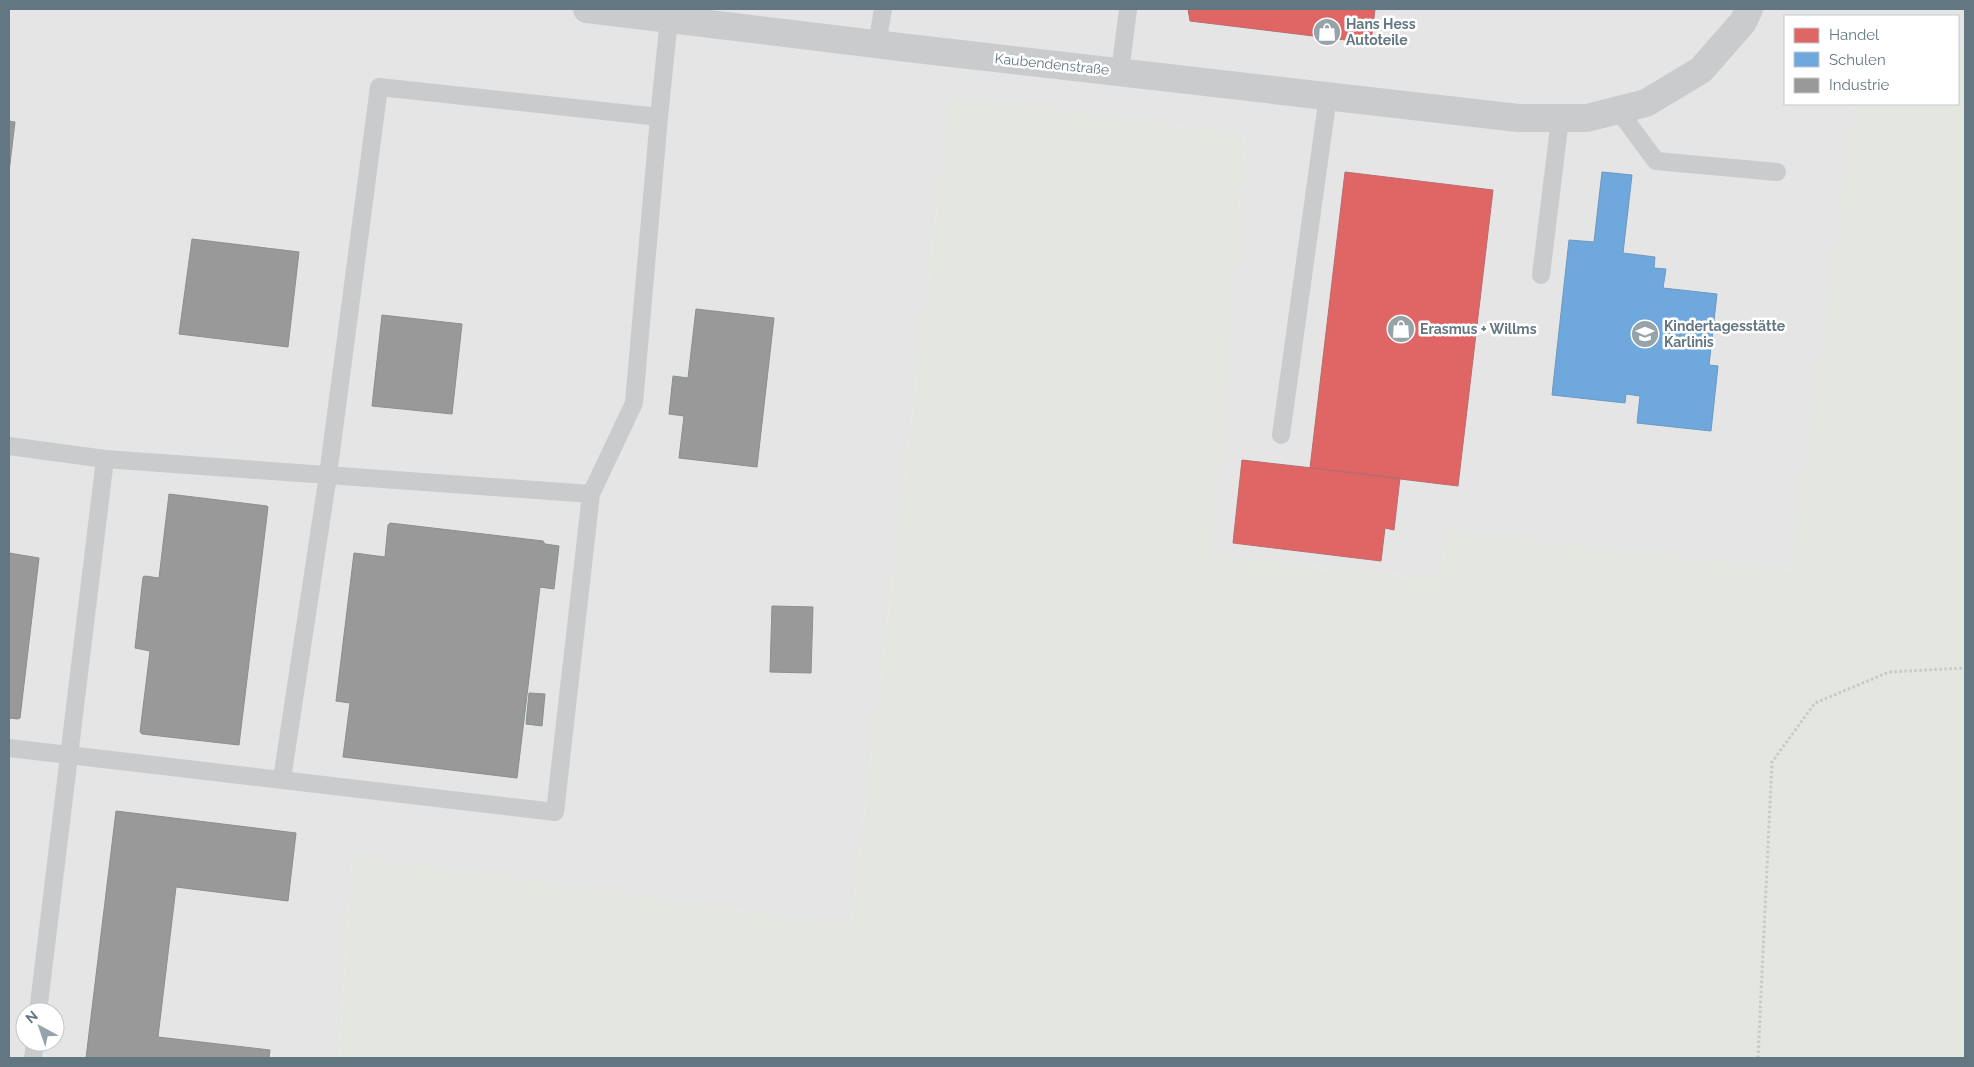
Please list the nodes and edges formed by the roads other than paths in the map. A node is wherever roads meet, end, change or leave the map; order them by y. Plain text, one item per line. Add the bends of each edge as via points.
1 (587, 9) edge
2 (883, 9) edge
3 (1128, 9) edge
4 (1749, 9) edge
5 (669, 19) junction
6 (877, 44) junction
7 (1120, 72) junction
8 (1328, 96) junction
9 (1618, 110) junction
10 (659, 117) junction
11 (1560, 119) junction
12 (1776, 172) dead end
13 (1541, 275) dead end
14 (1281, 435) dead end
15 (9, 446) edge
16 (105, 459) junction
17 (328, 475) junction
18 (591, 494) junction
19 (9, 748) edge
20 (69, 754) junction
21 (282, 779) junction
22 (39, 1002) edge

1 - 5 street, Kaubendenstraße
2 - 6 lane
3 - 7 lane
4 - 9 street, Kaubendenstraße via 1743,22 1702,70 1646,103
5 - 6 street, Kaubendenstraße
5 - 10 lane
6 - 7 street, Kaubendenstraße
7 - 8 street, Kaubendenstraße
8 - 11 street, Kaubendenstraße via 1518,118
8 - 14 lane
9 - 11 street, Kaubendenstraße via 1586,118
9 - 12 lane via 1656,161
10 - 17 lane via 379,87
10 - 18 lane via 634,403
11 - 13 lane
15 - 16 lane
16 - 17 lane
16 - 20 lane
17 - 18 lane
17 - 21 lane
18 - 21 lane via 555,812
19 - 20 lane
20 - 21 lane
20 - 22 lane

